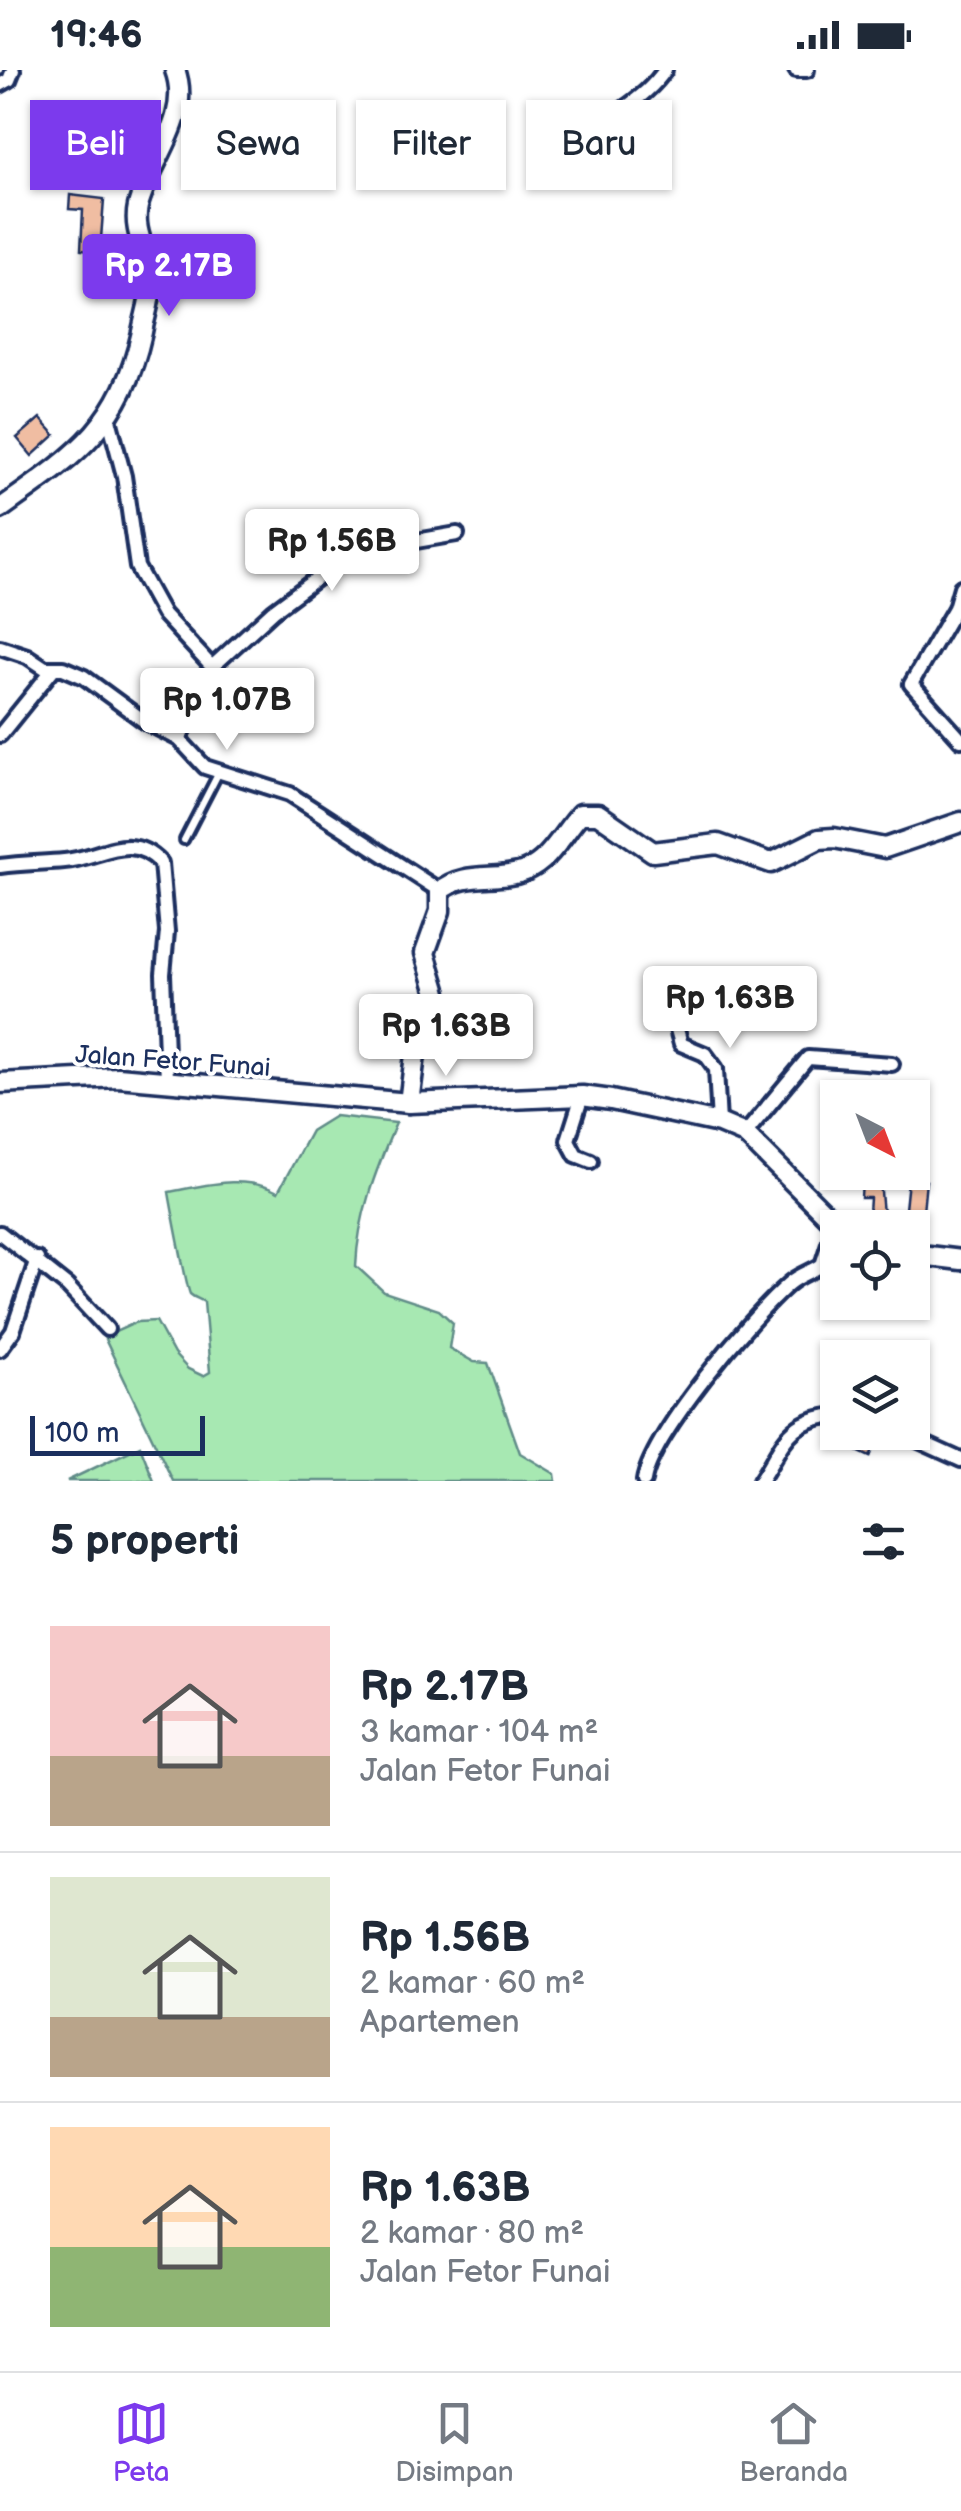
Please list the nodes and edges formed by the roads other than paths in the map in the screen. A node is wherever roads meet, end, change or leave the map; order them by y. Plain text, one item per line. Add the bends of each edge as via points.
1 (12, 70) edge
2 (175, 70) edge
3 (665, 70) edge
4 (796, 70) edge
5 (807, 70) edge
6 (0, 84) edge
7 (640, 100) edge
8 (109, 419) junction
9 (0, 510) edge
10 (457, 534) dead end
11 (961, 587) edge
12 (0, 647) edge
13 (212, 667) junction
14 (54, 668) junction
15 (0, 734) edge
16 (179, 740) junction
17 (961, 740) edge
18 (218, 772) junction
19 (961, 822) edge
20 (184, 840) dead end
21 (0, 866) edge
22 (440, 890) junction
23 (669, 1000) dead end
24 (892, 1064) dead end
25 (168, 1080) junction
26 (0, 1083) edge
27 (582, 1096) junction
28 (408, 1103) junction
29 (720, 1124) junction
30 (745, 1134) junction
31 (591, 1161) dead end
32 (820, 1210) edge
33 (0, 1233) edge
34 (930, 1256) edge
35 (37, 1259) junction
36 (961, 1260) edge
37 (820, 1266) edge
38 (107, 1329) dead end
39 (0, 1349) edge
40 (820, 1420) edge
41 (930, 1446) edge
42 (961, 1460) edge
43 (644, 1481) edge
44 (760, 1481) edge

1 - 6 street
2 - 8 street via 181,89 174,120 136,217 150,293 132,369
3 - 7 street
4 - 5 street
8 - 9 street via 72,458
8 - 13 street via 137,567 163,614
10 - 13 street via 352,552
11 - 17 street via 911,684
12 - 14 street
13 - 16 street
14 - 15 street
14 - 16 street via 84,678
16 - 18 street
18 - 20 lane
18 - 22 street via 290,794
19 - 22 street via 886,848 819,840 771,863 718,844 653,852 590,812 578,816 527,870 469,878
21 - 25 street via 71,860 116,845 161,863
22 - 28 street via 425,953 437,993 418,1039
23 - 29 street via 681,1044 704,1054 716,1069
24 - 30 street via 808,1058
25 - 26 street, Jalan Fetor Funai
25 - 28 street, Jalan Fetor Funai
27 - 28 street, Jalan Fetor Funai
27 - 29 street, Jalan Fetor Funai
27 - 31 street via 568,1140 576,1156
29 - 30 street, Jalan Fetor Funai
30 - 32 street, Jalan Fetor Funai
33 - 35 street
34 - 36 street
35 - 38 street
35 - 39 street via 13,1331
37 - 43 street via 782,1291 676,1414
40 - 44 street via 786,1436
41 - 42 street

